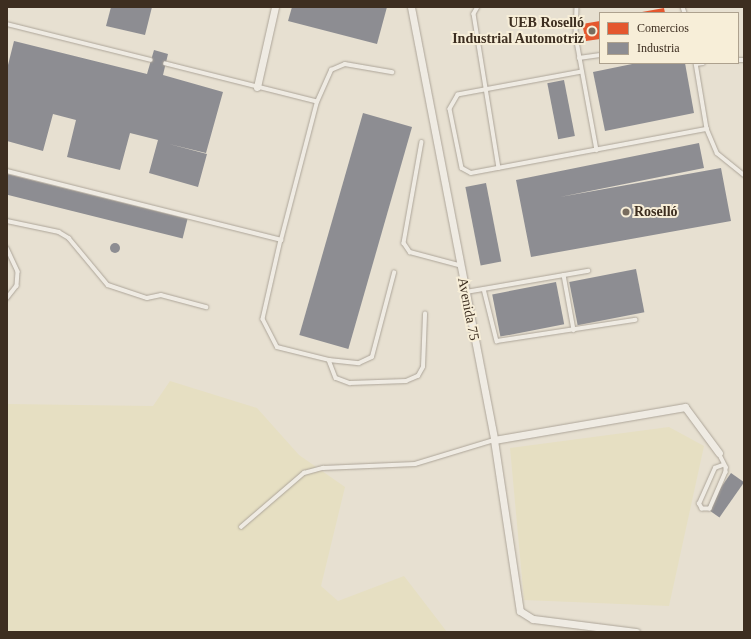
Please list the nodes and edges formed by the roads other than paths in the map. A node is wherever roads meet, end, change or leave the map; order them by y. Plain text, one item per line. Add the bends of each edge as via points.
1 (275, 7) edge
2 (411, 7) edge
3 (478, 7) edge
4 (577, 7) edge
5 (7, 24) edge
6 (599, 55) edge
7 (579, 58) junction
8 (151, 60) dead end
9 (166, 64) dead end
10 (696, 64) edge
11 (392, 72) dead end
12 (582, 72) junction
13 (257, 87) junction
14 (484, 89) junction
15 (317, 102) junction
16 (707, 129) junction
17 (422, 142) dead end
18 (596, 150) junction
19 (499, 168) junction
20 (7, 171) edge
21 (744, 175) edge
22 (7, 221) edge
23 (281, 240) junction
24 (7, 248) edge
25 (459, 265) junction
26 (588, 271) dead end
27 (394, 273) dead end
28 (564, 275) junction
29 (484, 289) junction
30 (465, 292) junction
31 (7, 299) edge
32 (206, 307) dead end
33 (425, 314) dead end
34 (635, 320) dead end
35 (574, 330) junction
36 (329, 360) junction
37 (494, 440) junction
38 (718, 453) joint
39 (724, 465) junction
40 (241, 527) dead end
41 (636, 632) edge

1 - 13 street
2 - 25 street, Avenida 75
3 - 14 lane via 474,14
4 - 7 lane
5 - 8 lane
6 - 7 lane
7 - 12 lane
9 - 13 lane
10 - 16 lane
11 - 15 lane via 345,64 331,70
12 - 14 lane
12 - 18 lane
13 - 15 lane
14 - 19 lane
14 - 19 lane via 458,95 450,109 462,168 471,173
15 - 23 lane
16 - 18 lane
16 - 21 lane via 717,153
17 - 25 lane via 404,243 410,252
18 - 19 lane
20 - 23 lane
22 - 32 lane via 59,232 69,238 108,285 147,298 162,296
23 - 36 lane via 263,319 277,347
24 - 31 lane via 18,272 17,286
25 - 30 street, Avenida 75
26 - 28 lane
27 - 36 lane via 372,357 359,363
28 - 29 lane
28 - 35 lane
29 - 30 lane
29 - 35 lane via 497,341
30 - 37 street, Avenida 75
33 - 36 lane via 423,367 418,376 406,381 350,383 336,378
34 - 35 lane
37 - 38 street via 685,407
37 - 40 lane via 415,464 323,468 304,473
37 - 41 street, Avenida 75 via 520,611 533,619
38 - 39 lane
39 - 39 lane via 726,472 710,508 702,510 699,504 715,468

